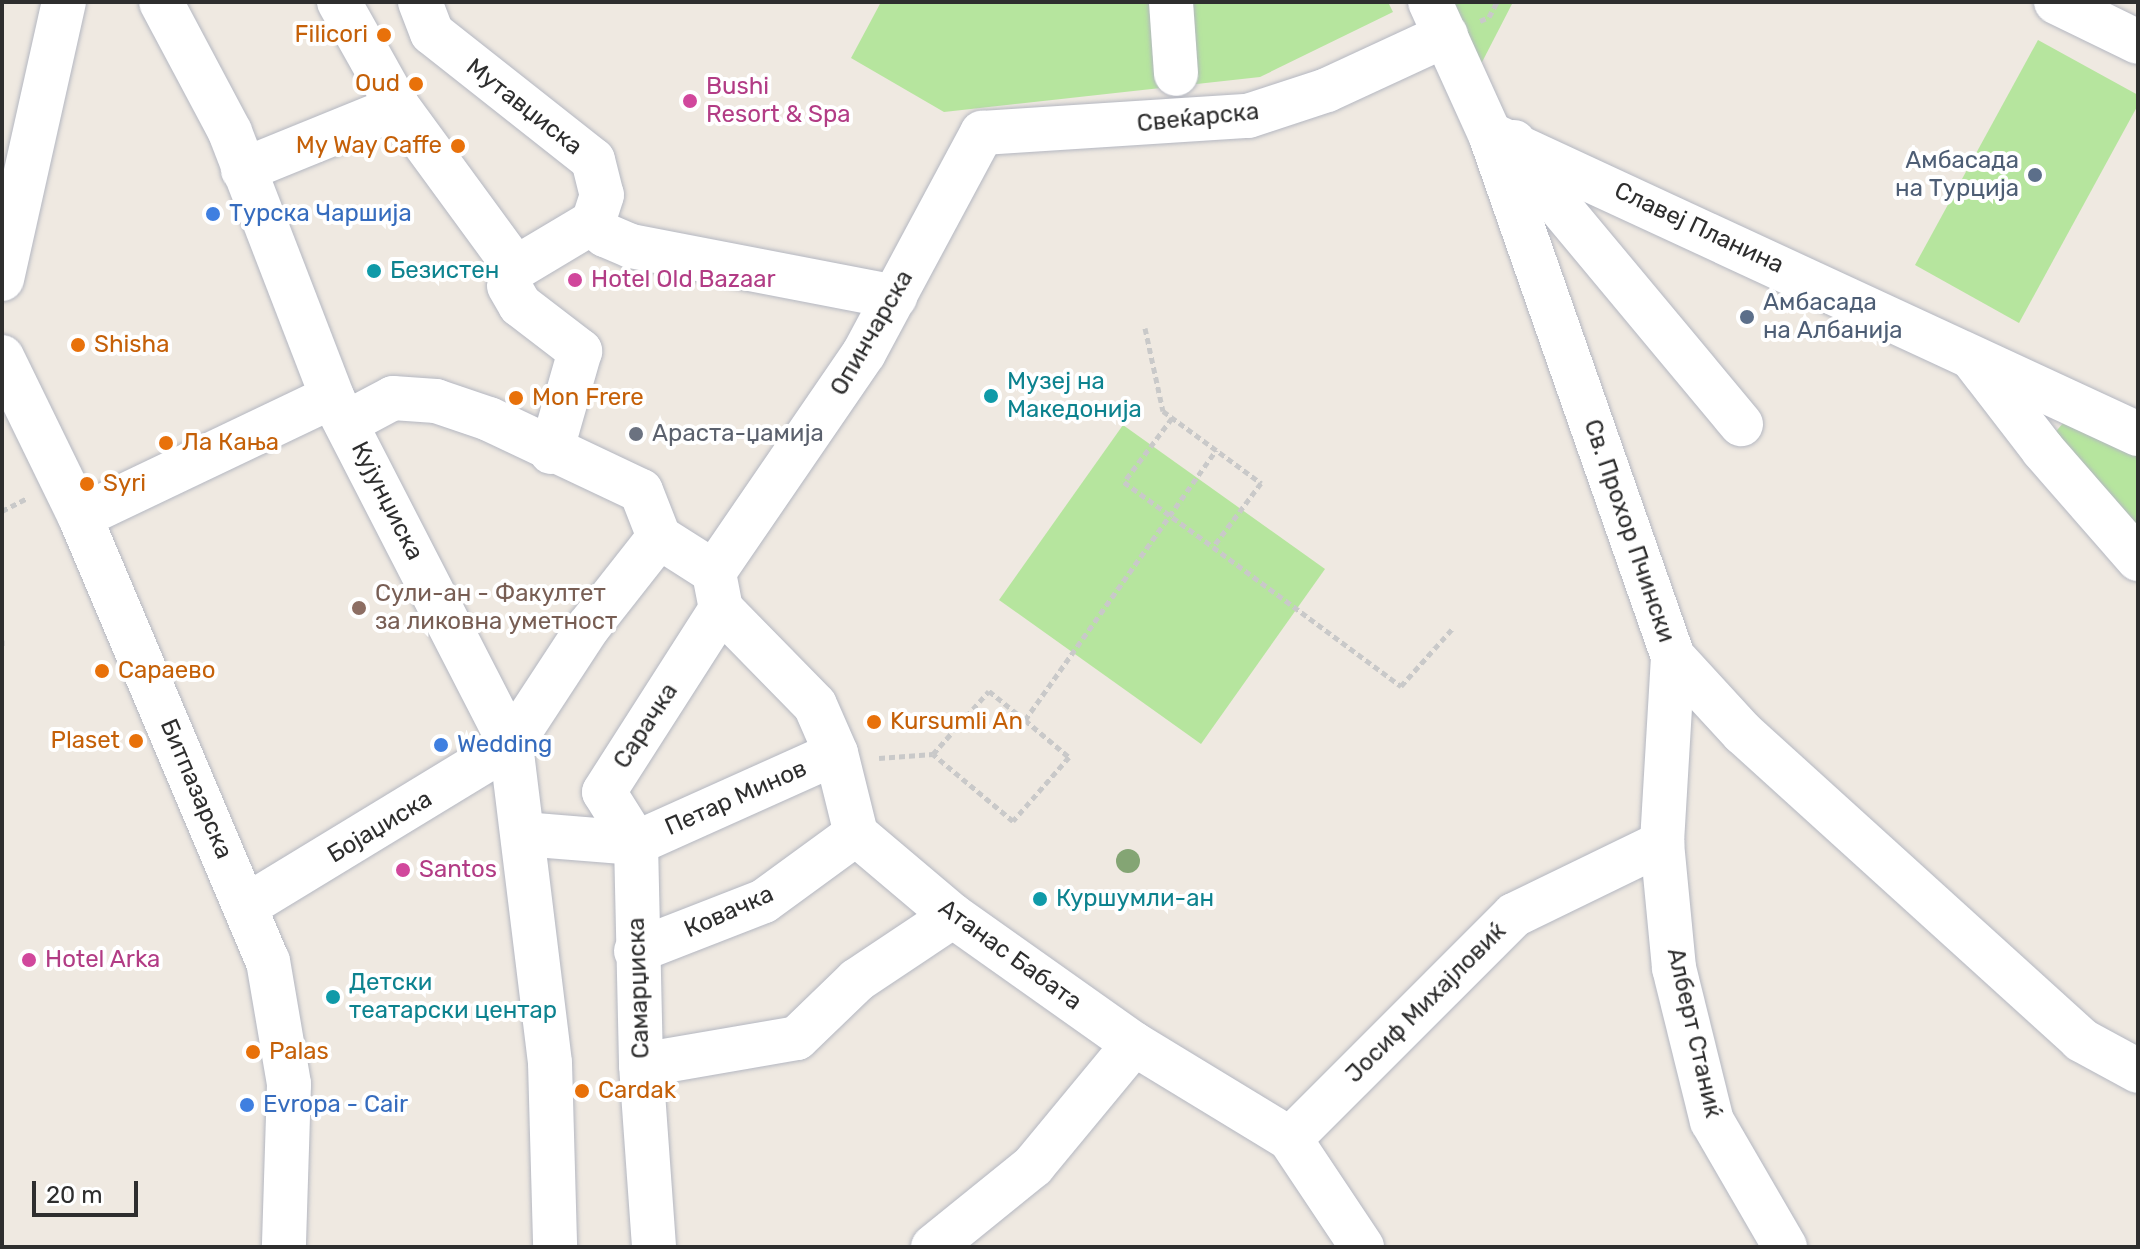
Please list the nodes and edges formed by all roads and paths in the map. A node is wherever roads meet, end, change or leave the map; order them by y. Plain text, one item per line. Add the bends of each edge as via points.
1 (64, 2) edge
2 (161, 2) edge
3 (339, 2) edge
4 (1171, 2) edge
5 (1497, 2) edge
6 (2056, 2) edge
7 (1489, 17) dead end
8 (426, 18) edge
9 (1438, 19) edge
10 (2138, 42) edge
11 (376, 63) junction
12 (1180, 98) junction
13 (398, 107) junction
14 (982, 133) joint
15 (1501, 137) junction
16 (243, 170) junction
17 (593, 222) junction
18 (2, 279) edge
19 (509, 286) dead end
20 (895, 297) junction
21 (1145, 328) dead end
22 (1970, 354) junction
23 (2, 357) edge
24 (339, 410) junction
25 (1172, 418) junction
26 (1741, 424) dead end
27 (2138, 434) edge
28 (1216, 450) junction
29 (551, 452) junction
30 (1169, 515) junction
31 (80, 517) junction
32 (659, 537) junction
33 (1213, 547) junction
34 (2138, 559) edge
35 (717, 591) junction
36 (1454, 627) dead end
37 (2, 640) edge
38 (2, 646) edge
39 (1673, 657) junction
40 (1025, 720) junction
41 (511, 745) junction
42 (836, 753) junction
43 (933, 754) junction
44 (856, 834) junction
45 (636, 843) junction
46 (1662, 843) junction
47 (524, 855) junction
48 (246, 906) junction
49 (953, 916) junction
50 (636, 951) junction
51 (1134, 1044) junction
52 (641, 1065) junction
53 (2138, 1071) edge
54 (1290, 1139) junction
55 (284, 1247) edge
56 (555, 1247) edge
57 (654, 1247) edge
58 (933, 1247) edge
59 (1362, 1247) edge
60 (1785, 1247) edge

1 - 18 street
2 - 16 street, Кујунџиска via 230,132
3 - 11 street
4 - 12 street
5 - 7 path
6 - 10 street
8 - 11 street
8 - 17 street, Мутавџиска via 593,160 602,195
9 - 12 street, Свеќарска via 1295,103 1248,116
9 - 15 street, Св. Прохор Пчински
11 - 13 street
12 - 14 street, Свеќарска
13 - 16 street
13 - 17 street via 516,268
14 - 20 street, Опинчарска
15 - 22 street, Славеј Планина
15 - 26 street
15 - 39 street, Св. Прохор Пчински
16 - 24 street, Кујунџиска
17 - 20 street via 605,235 631,246
19 - 29 street via 520,305 580,351
20 - 35 street, Опинчарска
21 - 25 path via 1163,411
22 - 27 street
22 - 34 street, Славеј Планина via 2043,450
23 - 31 street, Битпазарска
24 - 29 street via 393,398 436,401 489,419
24 - 31 street
24 - 41 street, Кујунџиска
25 - 28 path
25 - 30 path via 1124,482
28 - 30 path
28 - 33 path via 1261,483
29 - 32 street via 641,491
30 - 33 path
30 - 40 path
31 - 48 street, Битпазарска
32 - 35 street
32 - 41 street via 589,626
33 - 36 path via 1401,686
35 - 42 street via 815,705
35 - 45 street, Сарачка via 604,792
37 - 38 path
39 - 46 street, Алберт Станиќ
39 - 53 street, Св. Прохор Пчински via 1743,733 2081,1040
40 - 43 path via 989,691
40 - 43 path via 1069,757 1013,821
41 - 47 street, Кујунџиска
41 - 48 street, Бојаџиска
42 - 43 path via 891,759
42 - 44 street
42 - 45 street, Петар Минов
44 - 49 street, Атанас Бабата
44 - 50 street, Ковачка via 764,901
45 - 47 street
45 - 50 street, Самарџиска
46 - 54 street, Јосиф Михајловиќ via 1514,915
46 - 60 street, Алберт Станиќ via 1674,968 1712,1121
47 - 56 street, Кујунџиска via 550,1063
48 - 55 street, Битпазарска via 268,961 287,1048
49 - 51 street, Атанас Бабата
49 - 52 street via 857,980 797,1038
50 - 52 street, Самарџиска
51 - 54 street, Атанас Бабата
51 - 58 street via 1033,1166
52 - 57 street, Самарџиска
54 - 59 street, Атанас Бабата

